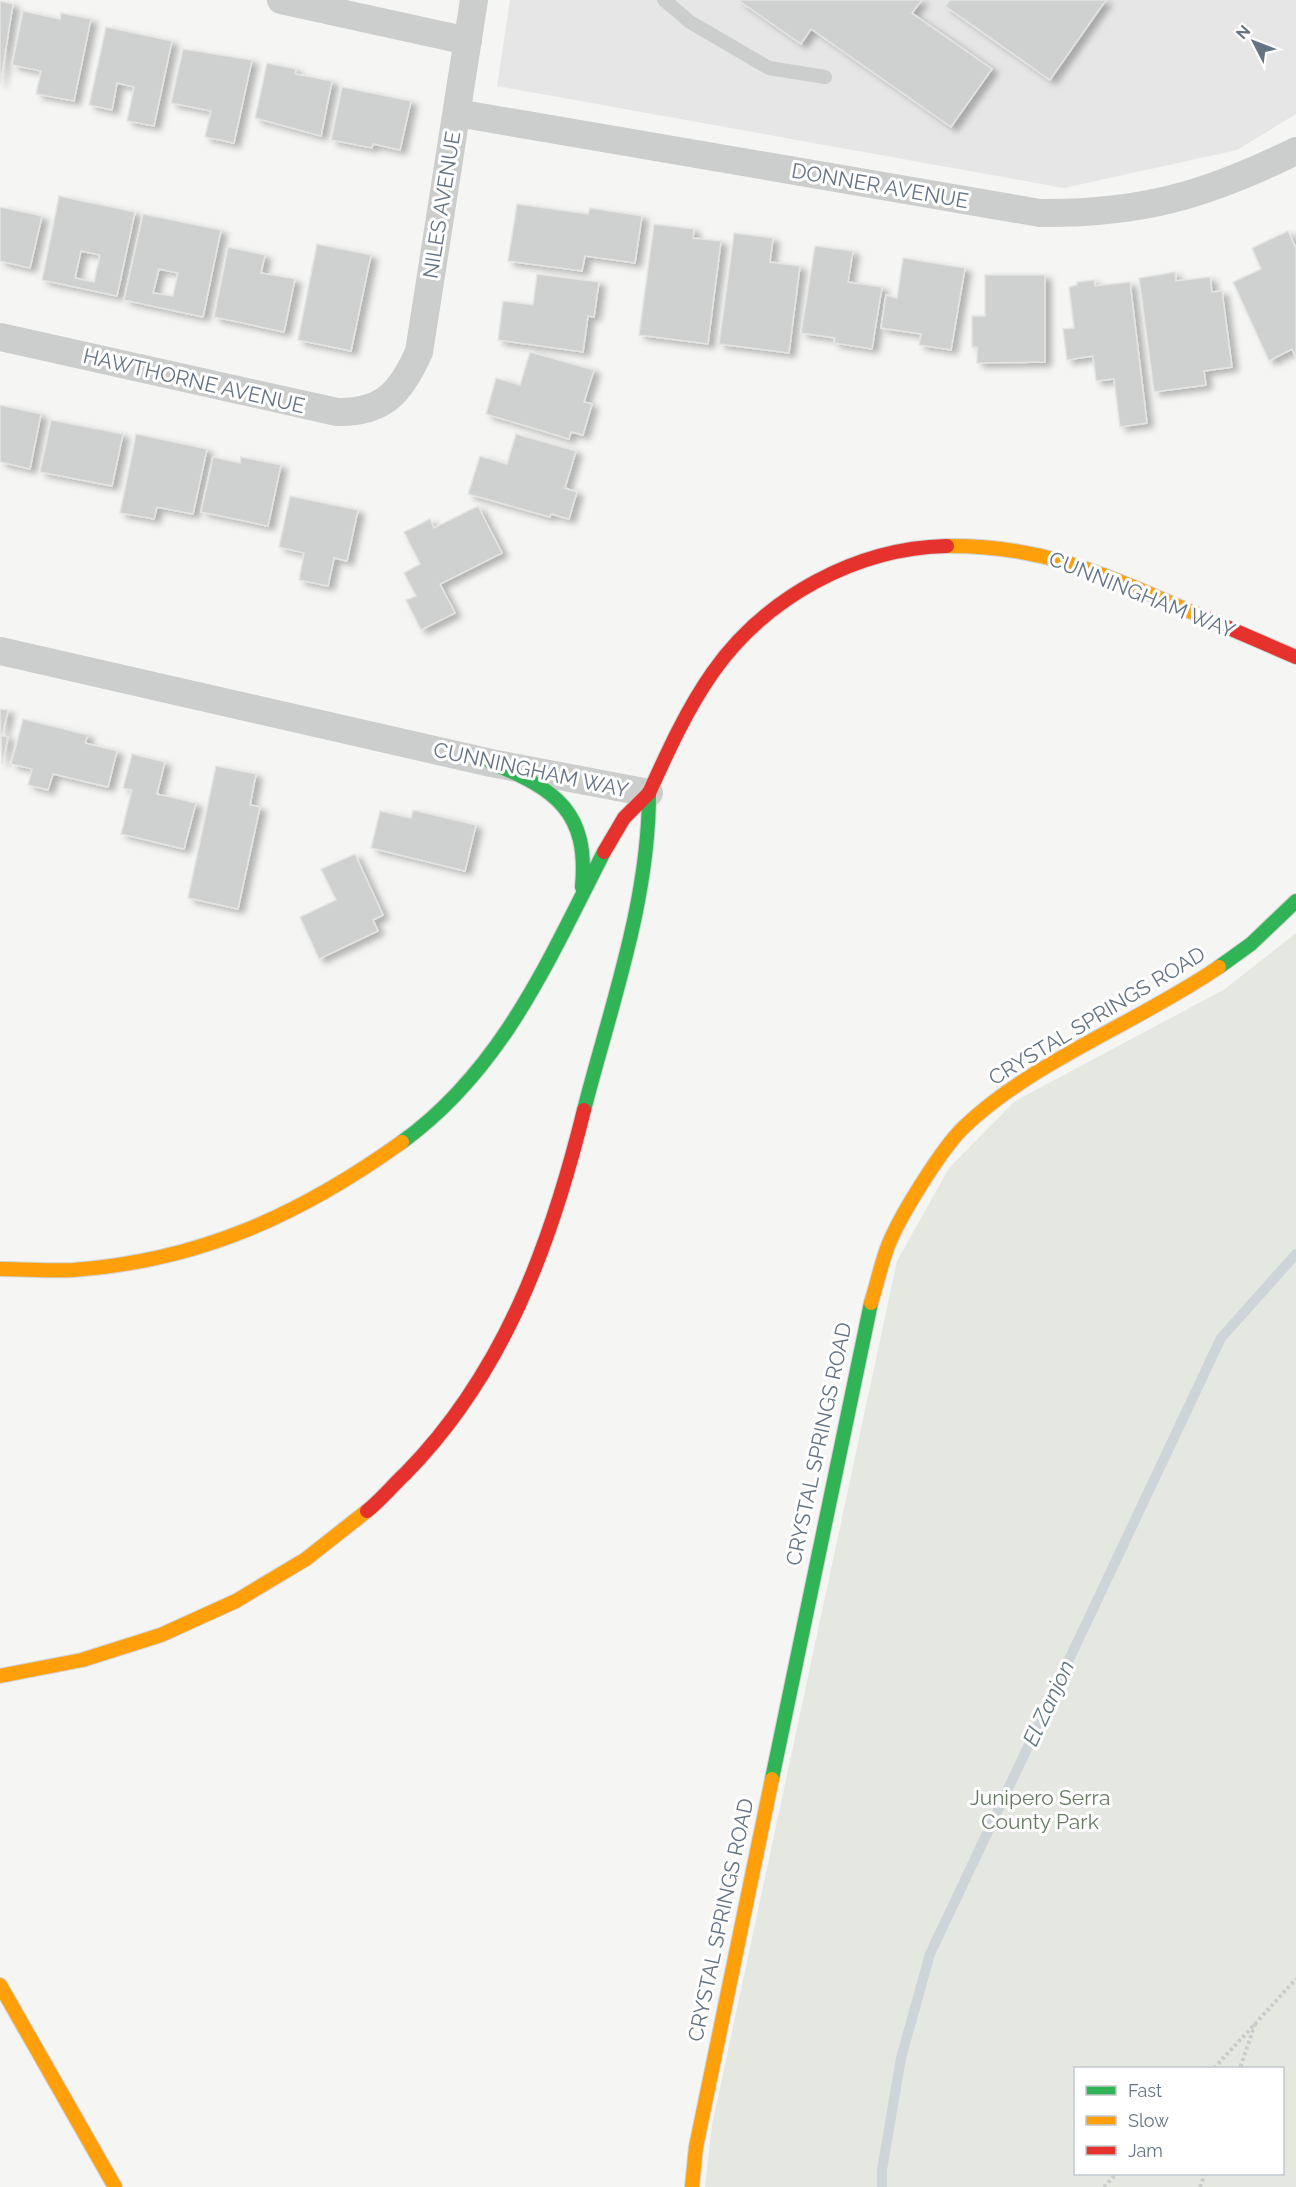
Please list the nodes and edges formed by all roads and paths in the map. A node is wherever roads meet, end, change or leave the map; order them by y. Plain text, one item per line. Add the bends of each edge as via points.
1 (281, 0) edge
2 (474, 0) edge
3 (664, 0) edge
4 (468, 41) junction
5 (825, 77) dead end
6 (457, 113) junction
7 (1296, 151) edge
8 (0, 337) edge
9 (387, 401) joint
10 (0, 651) edge
11 (1296, 657) edge
12 (491, 763) junction
13 (649, 794) junction
14 (579, 901) junction
15 (1296, 901) edge
16 (0, 1269) edge
17 (0, 1676) edge
18 (1296, 1979) edge
19 (0, 1985) edge
20 (1255, 2024) junction
21 (1215, 2067) edge
22 (1240, 2067) edge
23 (1115, 2175) edge
24 (115, 2187) edge
25 (692, 2187) edge
26 (1104, 2187) edge

1 - 4 street
2 - 4 street, NILES AVENUE
3 - 5 lane via 690,22 769,68
4 - 6 street, NILES AVENUE
6 - 7 street, DONNER AVENUE via 1040,213 1144,207 1201,192
6 - 9 street, NILES AVENUE via 419,352 407,379
8 - 9 street, HAWTHORNE AVENUE via 337,412 360,413
10 - 12 street, CUNNINGHAM WAY
11 - 13 main road, CUNNINGHAM WAY via 1110,577 1044,555 983,544 899,550 844,566 818,579 751,628 698,695
12 - 13 street, CUNNINGHAM WAY
12 - 14 main road via 531,779 567,809 582,836 585,852
13 - 14 main road via 615,831
13 - 17 main road via 647,866 560,1204 517,1313 489,1366 453,1418 368,1511 321,1550 247,1597 132,1647
14 - 16 main road via 529,1001 484,1062 417,1130 338,1187 255,1228 168,1256 67,1270
15 - 25 main road, CRYSTAL SPRINGS ROAD via 1251,944 1206,975 1015,1086 963,1128 923,1183 888,1245 865,1323 696,2146
18 - 20 path
19 - 24 main road
20 - 21 path
20 - 22 path
23 - 26 path

